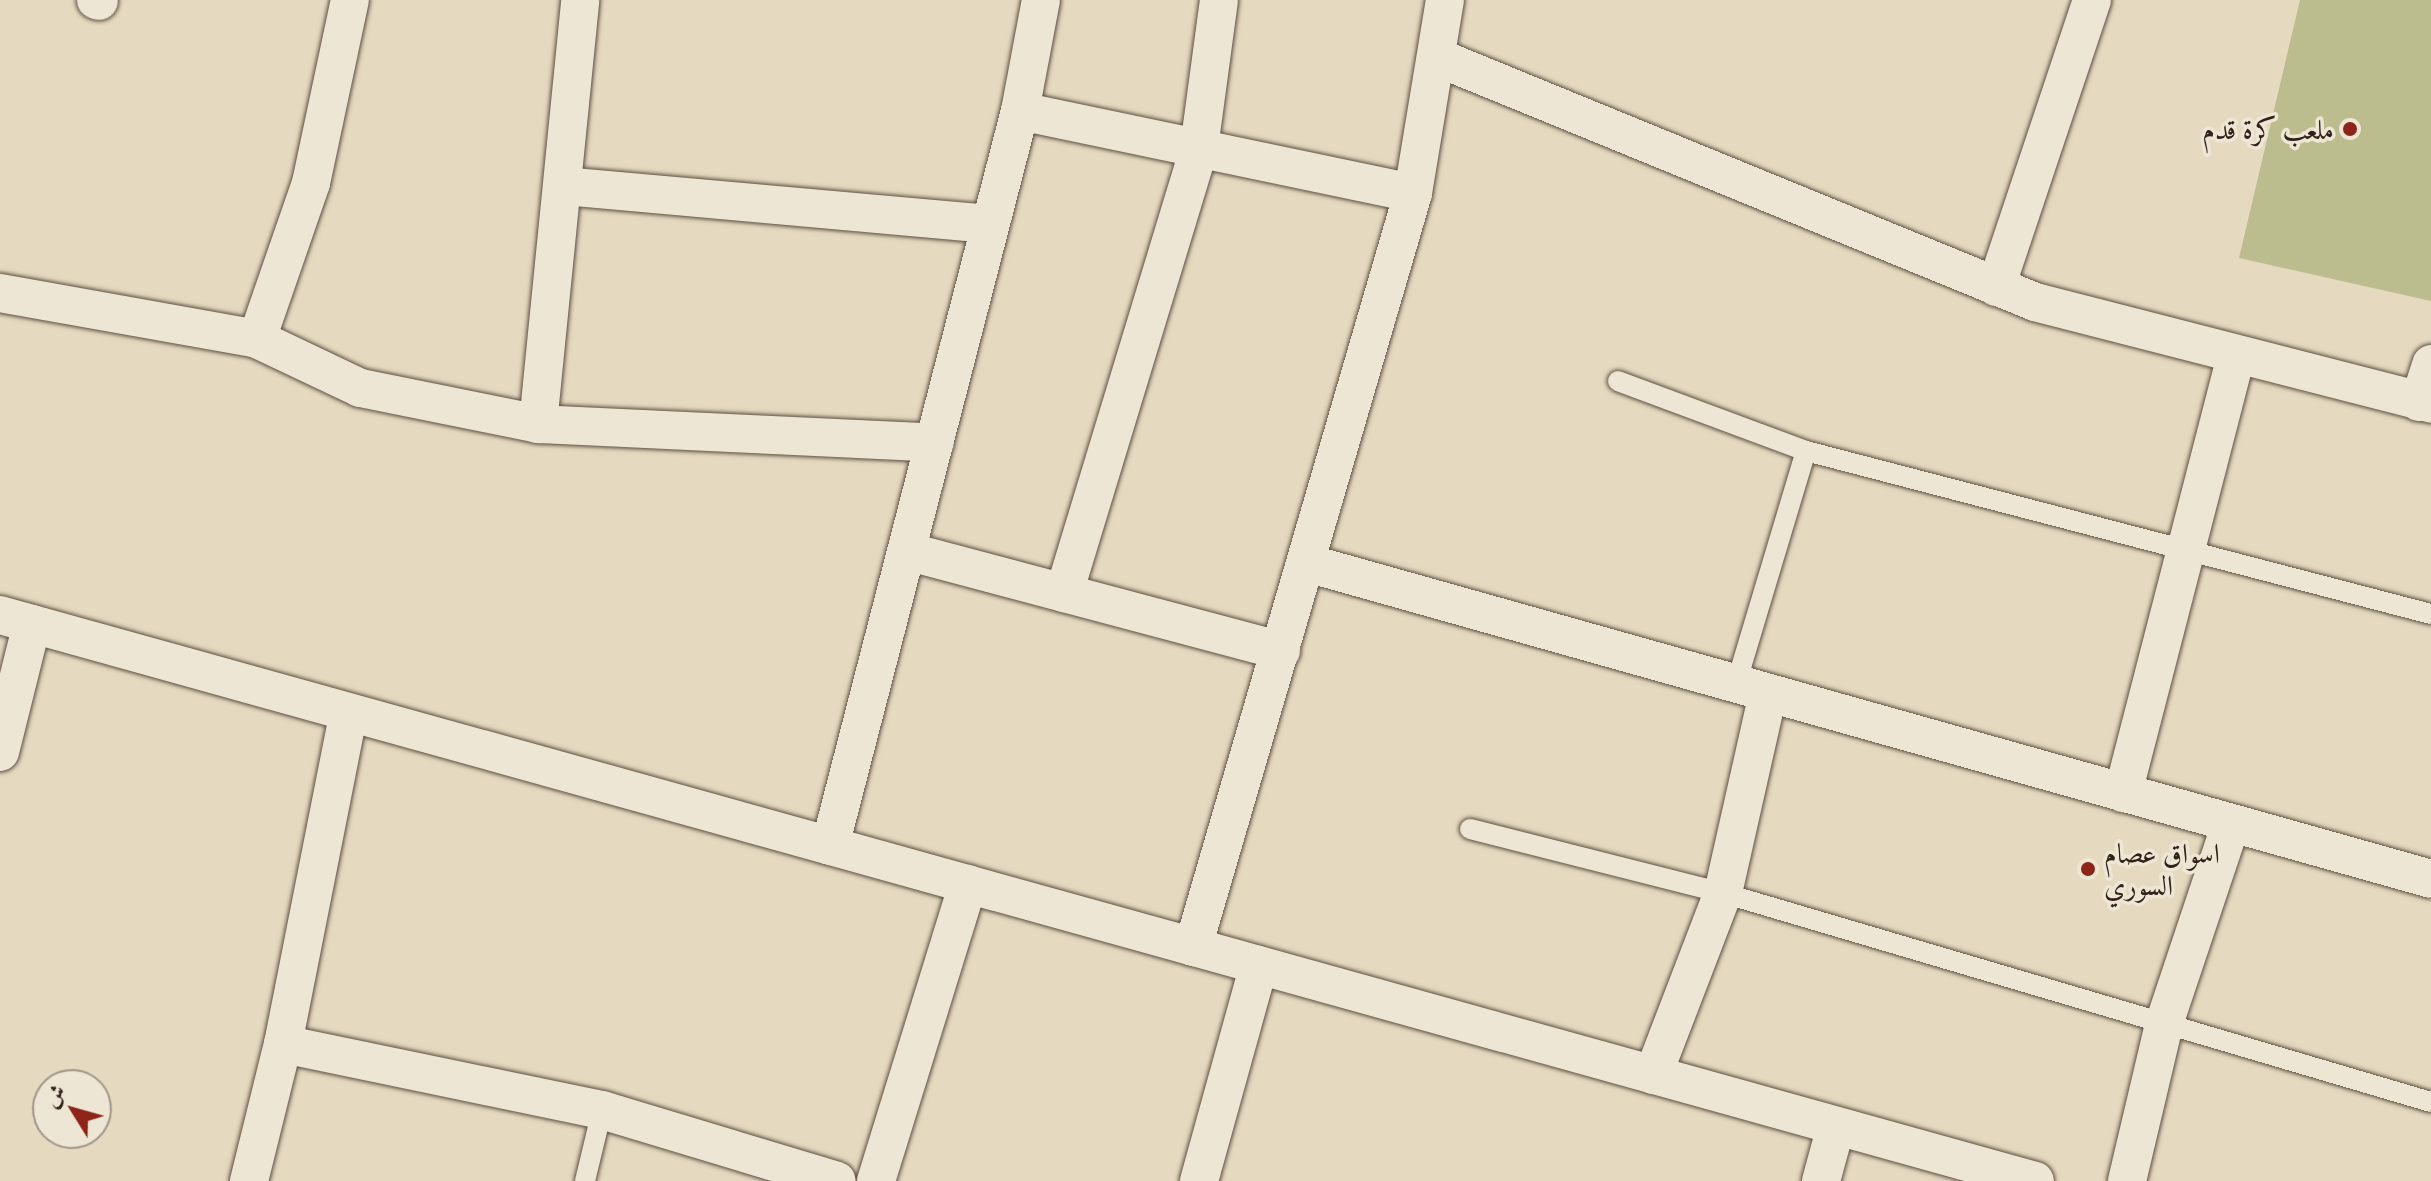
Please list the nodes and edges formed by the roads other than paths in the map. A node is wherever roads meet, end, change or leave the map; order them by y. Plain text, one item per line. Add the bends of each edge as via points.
1 (350, 0) edge
2 (580, 0) edge
3 (1041, 0) edge
4 (1219, 0) edge
5 (1445, 0) edge
6 (2092, 0) edge
7 (1439, 58) junction
8 (1020, 111) junction
9 (1199, 148) junction
10 (564, 186) junction
11 (1413, 193) junction
12 (987, 224) junction
13 (1996, 287) junction
14 (0, 293) edge
15 (257, 339) junction
16 (2236, 355) junction
17 (2431, 364) edge
18 (1618, 381) dead end
19 (2425, 403) edge
20 (538, 424) junction
21 (935, 443) junction
22 (1806, 451) junction
23 (910, 552) junction
24 (2184, 552) junction
25 (1307, 563) junction
26 (1064, 593) junction
27 (2431, 614) edge
28 (16, 620) edge
29 (1281, 651) junction
30 (1752, 688) junction
31 (349, 712) junction
32 (0, 752) edge
33 (2123, 793) junction
34 (2231, 824) junction
35 (1470, 829) dead end
36 (830, 846) junction
37 (2431, 879) edge
38 (968, 884) junction
39 (1723, 893) junction
40 (1193, 947) junction
41 (1259, 965) junction
42 (2164, 1024) junction
43 (283, 1044) junction
44 (1653, 1075) junction
45 (2431, 1102) edge
46 (602, 1110) junction
47 (1836, 1126) junction
48 (249, 1181) edge
49 (585, 1181) edge
50 (837, 1181) edge
51 (876, 1181) edge
52 (1199, 1181) edge
53 (1821, 1181) edge
54 (2035, 1181) edge
55 (2127, 1181) edge

1 - 15 street via 311,183
2 - 10 street
3 - 8 street
4 - 9 street
5 - 7 street
6 - 13 street
7 - 11 street
7 - 13 street
8 - 9 street
8 - 12 street
9 - 11 street
9 - 26 street
10 - 12 street
10 - 20 street
11 - 25 street
12 - 21 street
13 - 16 street
14 - 15 street
15 - 20 street via 360,388
16 - 19 street
16 - 24 street
17 - 19 street
18 - 22 lane
20 - 21 street
21 - 23 street
22 - 24 lane
22 - 30 lane
23 - 26 street
23 - 36 street
24 - 27 lane
24 - 33 street
25 - 29 street
25 - 30 street
26 - 29 street
28 - 31 street
28 - 32 street
29 - 40 street
30 - 33 street
30 - 39 street
31 - 36 street
31 - 43 street
33 - 34 street
34 - 37 street
34 - 42 street
35 - 39 lane
36 - 38 street
38 - 40 street
38 - 51 street
39 - 42 lane
39 - 44 street
40 - 41 street
41 - 44 street
41 - 52 street
42 - 45 lane
42 - 55 street
43 - 46 street
43 - 48 street
44 - 47 street
46 - 49 lane
46 - 50 street
47 - 53 street
47 - 54 street

